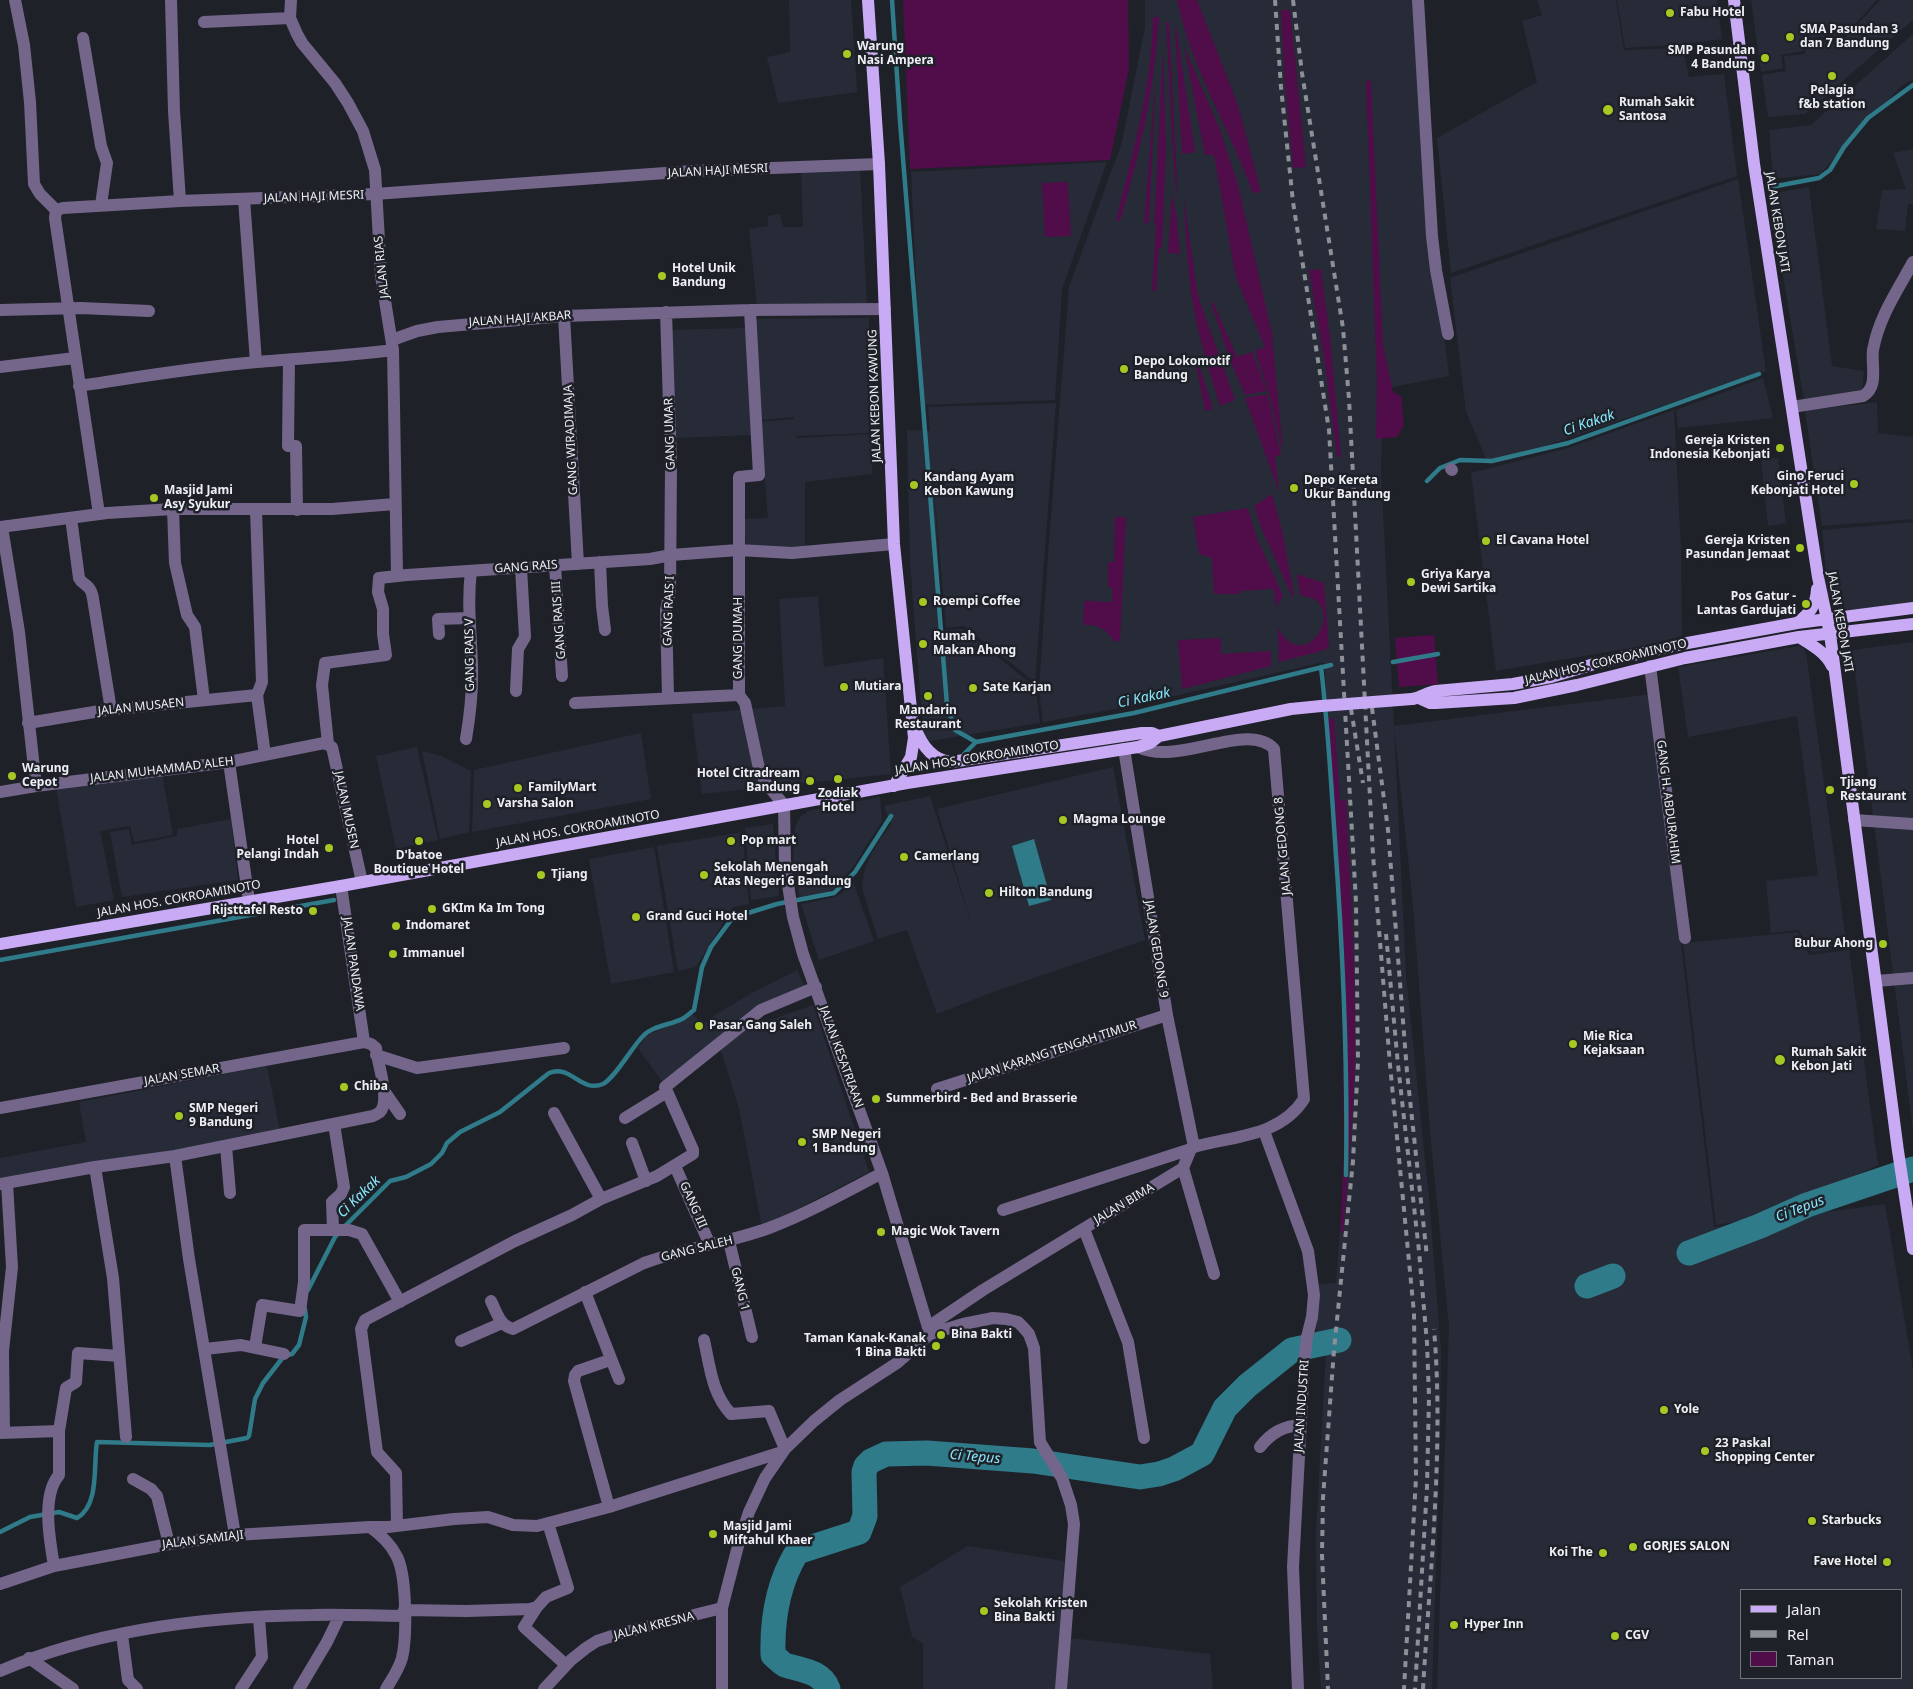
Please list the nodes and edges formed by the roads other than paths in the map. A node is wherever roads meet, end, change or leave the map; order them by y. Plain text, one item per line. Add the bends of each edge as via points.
1 (15, 0) edge
2 (171, 0) edge
3 (291, 0) edge
4 (868, 0) edge
5 (1418, 0) edge
6 (1734, 0) edge
7 (290, 18) junction
8 (204, 22) dead end
9 (83, 38) dead end
10 (878, 164) junction
11 (375, 194) junction
12 (244, 199) junction
13 (180, 201) junction
14 (101, 205) junction
15 (56, 210) junction
16 (1913, 262) edge
17 (68, 308) junction
18 (885, 309) junction
19 (0, 310) edge
20 (750, 310) junction
21 (149, 311) dead end
22 (666, 312) junction
23 (564, 316) junction
24 (1448, 334) dead end
25 (393, 345) junction
26 (75, 358) junction
27 (289, 360) junction
28 (256, 362) junction
29 (0, 367) edge
30 (79, 386) junction
31 (1792, 407) junction
32 (395, 504) junction
33 (172, 509) junction
34 (256, 510) junction
35 (297, 510) junction
36 (100, 514) junction
37 (71, 518) junction
38 (1, 527) edge
39 (894, 544) junction
40 (738, 550) junction
41 (671, 555) junction
42 (600, 562) junction
43 (578, 564) junction
44 (555, 565) junction
45 (521, 568) junction
46 (471, 571) junction
47 (397, 575) junction
48 (1818, 578) junction
49 (1913, 608) edge
50 (470, 618) junction
51 (1827, 619) junction
52 (1797, 623) junction
53 (1913, 624) edge
54 (605, 630) dead end
55 (439, 634) dead end
56 (1830, 634) junction
57 (1799, 637) junction
58 (1594, 664) junction
59 (1650, 666) junction
60 (1835, 670) junction
61 (562, 676) dead end
62 (1598, 679) junction
63 (516, 691) dead end
64 (257, 695) junction
65 (739, 695) junction
66 (668, 697) junction
67 (1415, 698) junction
68 (204, 700) junction
69 (575, 703) dead end
70 (111, 710) junction
71 (912, 720) junction
72 (28, 723) junction
73 (1159, 736) junction
74 (466, 739) dead end
75 (326, 744) junction
76 (1138, 747) junction
77 (1124, 749) junction
78 (265, 755) junction
79 (229, 762) junction
80 (36, 786) junction
81 (894, 786) junction
82 (0, 792) edge
83 (784, 805) junction
84 (1854, 820) junction
85 (1913, 824) edge
86 (362, 882) junction
87 (341, 886) junction
88 (249, 901) junction
89 (1685, 938) dead end
90 (0, 944) edge
91 (1913, 978) edge
92 (1876, 982) junction
93 (816, 987) junction
94 (1167, 1015) junction
95 (364, 1042) junction
96 (564, 1048) dead end
97 (376, 1055) junction
98 (937, 1089) dead end
99 (384, 1091) junction
100 (667, 1092) junction
101 (0, 1108) edge
102 (554, 1113) dead end
103 (400, 1114) dead end
104 (625, 1118) dead end
105 (334, 1124) junction
106 (1264, 1131) junction
107 (632, 1143) dead end
108 (226, 1146) junction
109 (1192, 1148) junction
110 (175, 1156) junction
111 (675, 1166) junction
112 (94, 1167) junction
113 (1183, 1168) junction
114 (882, 1173) junction
115 (1906, 1179) edge
116 (646, 1181) junction
117 (3, 1183) edge
118 (230, 1193) dead end
119 (601, 1199) junction
120 (1003, 1210) dead end
121 (334, 1229) junction
122 (1084, 1229) junction
123 (729, 1241) junction
124 (1913, 1243) edge
125 (710, 1245) junction
126 (1214, 1274) dead end
127 (585, 1292) junction
128 (400, 1302) junction
129 (491, 1302) dead end
130 (508, 1326) junction
131 (929, 1331) junction
132 (752, 1337) dead end
133 (704, 1340) dead end
134 (461, 1341) dead end
135 (255, 1347) junction
136 (205, 1349) junction
137 (284, 1354) dead end
138 (119, 1356) junction
139 (610, 1360) junction
140 (619, 1379) dead end
141 (1301, 1425) junction
142 (59, 1431) junction
143 (2, 1433) edge
144 (126, 1437) dead end
145 (1144, 1438) dead end
146 (1260, 1447) dead end
147 (784, 1451) junction
148 (133, 1479) dead end
149 (609, 1507) junction
150 (548, 1523) junction
151 (397, 1526) junction
152 (370, 1527) junction
153 (235, 1535) junction
154 (169, 1544) junction
155 (54, 1566) junction
156 (0, 1584) edge
157 (537, 1607) junction
158 (722, 1608) junction
159 (405, 1613) junction
160 (340, 1615) junction
161 (259, 1618) junction
162 (122, 1635) junction
163 (29, 1658) junction
164 (566, 1665) junction
165 (0, 1671) edge
166 (73, 1689) edge
167 (137, 1689) edge
168 (241, 1689) edge
169 (299, 1689) edge
170 (386, 1689) edge
171 (544, 1689) edge
172 (722, 1689) edge
173 (1061, 1689) edge
174 (1298, 1689) edge

1 - 15 street via 30,102 32,175 40,194
2 - 13 street
3 - 7 street
4 - 10 main road, JALAN KEBON KAWUNG
5 - 24 street via 1432,236
6 - 31 main road, JALAN KEBON JATI via 1754,164
7 - 8 street
7 - 11 street, JALAN RIAS via 302,43 335,83 363,131 375,170
9 - 14 street via 106,162
10 - 11 street, JALAN HAJI MESRI via 693,171
10 - 18 main road, JALAN KEBON KAWUNG
11 - 12 street, JALAN HAJI MESRI
11 - 25 street, JALAN RIAS via 381,276
12 - 13 street, JALAN HAJI MESRI
12 - 28 street
13 - 14 street, JALAN HAJI MESRI
14 - 15 street, JALAN HAJI MESRI
15 - 17 street
16 - 31 street via 1877,329 1873,388 1863,396
17 - 19 street
17 - 21 street
17 - 26 street
18 - 20 street, JALAN HAJI AKBAR
18 - 39 main road, JALAN KEBON KAWUNG
20 - 22 street, JALAN HAJI AKBAR
20 - 40 street, GANG DUMAH via 758,475 739,477
22 - 23 street, JALAN HAJI AKBAR
22 - 41 street, GANG UMAR
23 - 25 street, JALAN HAJI AKBAR via 438,327 417,331
23 - 43 street, GANG WIRADIMAJA
25 - 27 street, JALAN HAJI AKBAR via 346,356
25 - 32 street
26 - 29 street
26 - 30 street
27 - 28 street, JALAN HAJI AKBAR
27 - 35 street via 288,446 296,446
28 - 30 street, JALAN HAJI AKBAR
30 - 36 street
31 - 48 main road, JALAN KEBON JATI
32 - 35 street
32 - 47 street
33 - 34 street
33 - 36 street
33 - 68 street via 175,563 187,615 195,627
34 - 35 street
34 - 64 street via 262,682
36 - 37 street
37 - 38 street
37 - 70 street via 80,578 91,591 94,605
38 - 72 street via 19,632
39 - 40 street, GANG RAIS via 792,553
39 - 71 main road, JALAN KEBON KAWUNG
40 - 41 street, GANG RAIS
40 - 65 street, GANG DUMAH
41 - 42 street, GANG RAIS
41 - 66 street, GANG RAIS I via 666,610
42 - 43 street, GANG RAIS
42 - 54 street
43 - 44 street, GANG RAIS
44 - 45 street, GANG RAIS
44 - 61 street, GANG RAIS III
45 - 46 street, GANG RAIS
45 - 63 street via 525,638 518,648
46 - 47 street, GANG RAIS
46 - 50 street, GANG RAIS V via 468,594
47 - 75 street, GANG RAIS via 379,578 386,655 326,663 322,685
48 - 51 main road, JALAN KEBON JATI
48 - 52 main road via 1817,601 1812,611
49 - 51 main road, JALAN HOS. COKROAMINOTO
50 - 55 street via 438,619
50 - 74 street, GANG RAIS V via 472,666
51 - 52 main road, JALAN HOS. COKROAMINOTO
51 - 56 main road, JALAN KEBON JATI
52 - 58 main road, JALAN HOS. COKROAMINOTO
53 - 56 main road, JALAN HOS. COKROAMINOTO
56 - 57 main road, JALAN HOS. COKROAMINOTO
56 - 60 main road, JALAN KEBON JATI
57 - 59 main road, JALAN HOS. COKROAMINOTO
57 - 60 main road via 1828,658
58 - 62 main road
58 - 67 main road, JALAN HOS. COKROAMINOTO via 1551,677 1429,692
59 - 62 main road, JALAN HOS. COKROAMINOTO
59 - 89 street, GANG H. ABDURAHIM
60 - 84 main road, JALAN KEBON JATI
62 - 67 main road, JALAN HOS. COKROAMINOTO via 1514,698 1436,703
64 - 68 street, JALAN MUSAEN
64 - 78 street
65 - 66 street
65 - 83 street, GANG DUMAH via 745,703 764,782
66 - 69 street
67 - 73 main road, JALAN HOS. COKROAMINOTO, bridge via 1290,710
68 - 70 street, JALAN MUSAEN
70 - 72 street, JALAN MUSAEN
71 - 73 main road, JALAN HOS. COKROAMINOTO via 919,738 931,754 943,761 1142,733
71 - 81 main road, JALAN KEBON KAWUNG via 911,757
72 - 80 street
73 - 76 main road, JALAN HOS. COKROAMINOTO via 1150,744
75 - 78 street, JALAN MUHAMMAD ALEH
75 - 86 street, JALAN MUSEN via 332,747
76 - 77 main road, JALAN HOS. COKROAMINOTO
76 - 106 street, JALAN GEDONG 8 via 1158,753 1250,738 1268,742 1274,749 1304,1099 1290,1116
77 - 81 main road, JALAN HOS. COKROAMINOTO
77 - 94 street, JALAN GEDONG 9
78 - 79 street, JALAN MUHAMMAD ALEH
79 - 80 street, JALAN MUHAMMAD ALEH
79 - 88 street
80 - 82 street, JALAN MUHAMMAD ALEH
81 - 83 main road, JALAN HOS. COKROAMINOTO
83 - 86 main road, JALAN HOS. COKROAMINOTO
83 - 93 street, JALAN KESATRIAAN via 792,917
84 - 85 street
84 - 92 main road, JALAN KEBON JATI
86 - 87 main road, JALAN HOS. COKROAMINOTO
87 - 88 main road, JALAN HOS. COKROAMINOTO
87 - 95 street, JALAN PANDAWA
88 - 90 main road, JALAN HOS. COKROAMINOTO
91 - 92 street
92 - 115 main road, JALAN KEBON JATI via 1898,1151
93 - 100 street via 761,1010 668,1083
93 - 114 street, JALAN KESATRIAAN
94 - 98 street, JALAN KARANG TENGAH TIMUR
94 - 109 street, JALAN GEDONG 9
95 - 97 street via 376,1048
95 - 101 street, JALAN SEMAR
96 - 97 street via 417,1068
97 - 99 street
99 - 103 street
99 - 105 street via 380,1112
100 - 104 street
100 - 111 street via 693,1152
102 - 119 street
105 - 108 street
105 - 121 street via 344,1187 332,1202
106 - 109 street
106 - 141 street, JALAN INDUSTRI via 1308,1251 1314,1295 1304,1364
107 - 116 street
108 - 110 street
108 - 118 street
109 - 113 street
109 - 120 street
110 - 112 street
110 - 136 street
111 - 116 street
111 - 125 street, GANG III
112 - 117 street
112 - 138 street via 113,1278
113 - 122 street, JALAN BIMA
113 - 126 street
114 - 123 street, GANG SALEH via 770,1228
114 - 131 street, JALAN KESATRIAAN
115 - 124 main road, JALAN KEBON JATI
116 - 119 street
117 - 143 street via 12,1267 3,1351
119 - 128 street
121 - 128 street via 362,1234
121 - 135 street via 304,1230 304,1282 300,1311 262,1305
122 - 131 street, JALAN BIMA via 972,1297
122 - 145 street via 1128,1342
123 - 125 street, GANG SALEH
123 - 132 street, GANG 1
125 - 127 street, GANG SALEH via 644,1263
127 - 130 street, GANG SALEH
127 - 139 street
128 - 151 street via 365,1320 361,1330 377,1452 396,1473
129 - 130 street
130 - 134 street, GANG SALEH
131 - 147 street, JALAN BIMA via 896,1363 833,1405
131 - 173 street via 993,1318 1018,1322 1029,1334 1034,1348 1040,1442 1062,1478 1074,1524
133 - 147 street via 721,1404 731,1414 769,1411
135 - 136 street via 241,1345
135 - 137 street
136 - 153 street
138 - 142 street via 78,1353 76,1382 66,1388
138 - 144 street
139 - 140 street
139 - 149 street via 578,1371 574,1380
141 - 146 street via 1281,1429
141 - 174 street, JALAN INDUSTRI via 1293,1567
142 - 143 street
142 - 155 street via 58,1475 54,1480 48,1523
147 - 149 street, JALAN SAMIAJI
147 - 158 street, JALAN BIMA via 765,1478 749,1512
148 - 154 street via 157,1496
149 - 150 street, JALAN SAMIAJI
150 - 151 street, JALAN SAMIAJI via 513,1525 488,1517
150 - 157 street via 568,1588 546,1597
151 - 152 street, JALAN SAMIAJI
152 - 153 street, JALAN SAMIAJI
152 - 159 street via 384,1536 397,1556 402,1571
153 - 154 street, JALAN SAMIAJI
154 - 155 street, JALAN SAMIAJI
155 - 156 street, JALAN SAMIAJI
157 - 159 street
157 - 164 street via 524,1627
158 - 164 street, JALAN KRESNA via 618,1634 586,1648
158 - 172 street, JALAN BIMA
159 - 160 street
159 - 170 street via 401,1660
160 - 161 street
160 - 169 street
161 - 162 street
161 - 168 street via 262,1657
162 - 163 street
162 - 167 street via 128,1680
163 - 165 street
163 - 166 street
164 - 171 street, JALAN KRESNA

